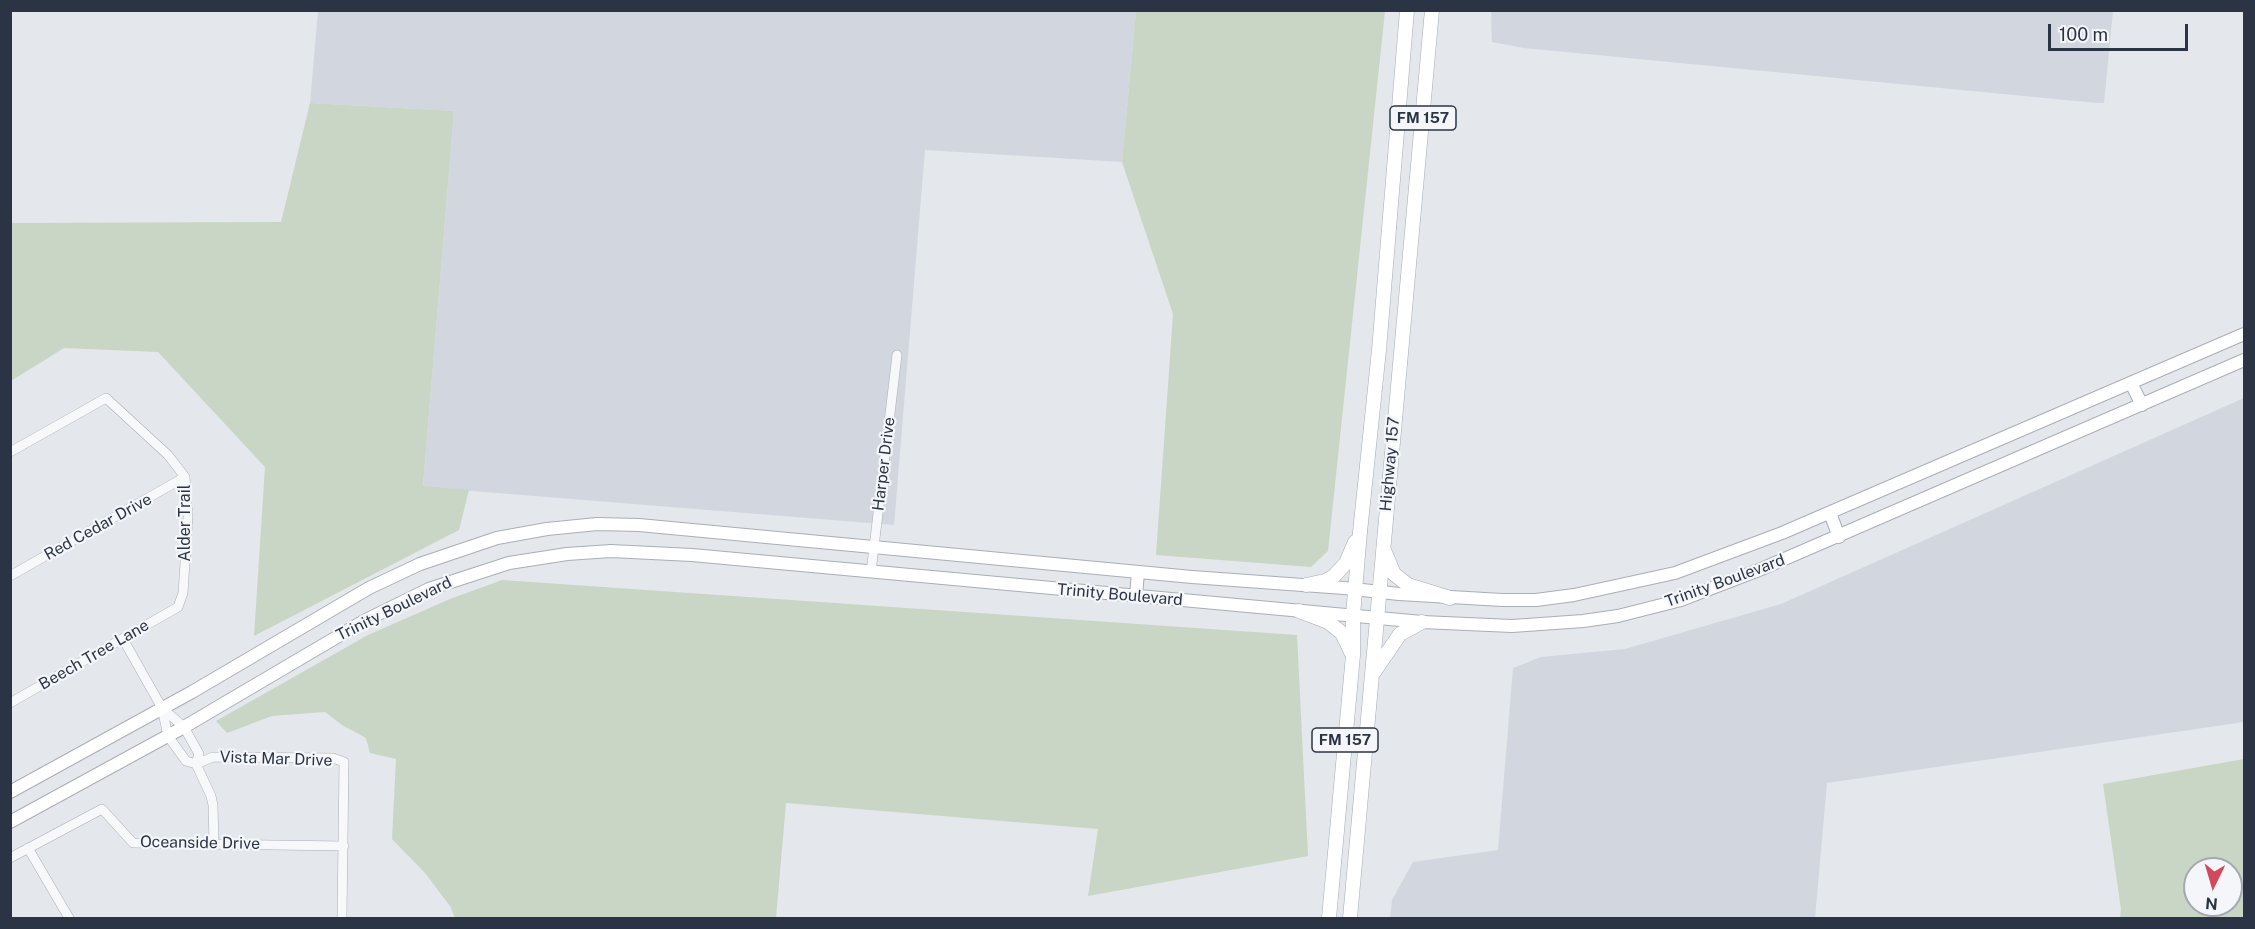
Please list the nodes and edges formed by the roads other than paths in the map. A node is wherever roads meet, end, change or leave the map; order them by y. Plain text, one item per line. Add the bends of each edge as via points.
1 (1407, 10) edge
2 (1432, 10) edge
3 (1390, 224) junction
4 (1414, 226) junction
5 (2244, 334) edge
6 (897, 356) dead end
7 (2244, 360) edge
8 (2131, 383) junction
9 (2142, 405) junction
10 (10, 452) edge
11 (185, 477) junction
12 (1830, 513) junction
13 (1360, 532) junction
14 (1839, 537) junction
15 (874, 546) junction
16 (1383, 548) junction
17 (872, 572) junction
18 (1138, 572) junction
19 (10, 576) edge
20 (1306, 585) junction
21 (1355, 589) junction
22 (1379, 592) junction
23 (1136, 596) junction
24 (1450, 598) junction
25 (178, 607) joint
26 (1299, 611) junction
27 (1353, 615) junction
28 (1377, 617) junction
29 (1422, 622) junction
30 (123, 639) junction
31 (1353, 655) junction
32 (1373, 674) junction
33 (10, 703) edge
34 (162, 708) junction
35 (184, 727) junction
36 (168, 736) junction
37 (196, 764) junction
38 (10, 792) edge
39 (10, 822) edge
40 (214, 844) junction
41 (344, 846) junction
42 (28, 848) junction
43 (10, 858) edge
44 (69, 918) edge
45 (342, 918) edge
46 (1329, 918) edge
47 (1350, 918) edge

1 - 3 main road, Highway 157 / FM 157
2 - 4 main road, Highway 157 / FM 157
3 - 4 main road
3 - 13 main road, Highway 157 / FM 157
4 - 16 main road, Highway 157 / FM 157
5 - 8 main road, Trinity Boulevard
6 - 15 street, Harper Drive
7 - 9 main road, Trinity Boulevard
8 - 9 main road
8 - 12 main road, Trinity Boulevard
9 - 14 main road, Trinity Boulevard
10 - 11 street, Alder Trail via 106,398 168,455
11 - 19 street, Red Cedar Drive
11 - 25 street, Alder Trail via 188,517 183,592
12 - 14 main road
12 - 24 main road, Trinity Boulevard via 1675,573 1605,589 1536,600
13 - 20 main road via 1346,562 1334,576
13 - 21 main road, Highway 157 / FM 157
14 - 29 main road, Trinity Boulevard via 1681,600 1618,616 1512,626
15 - 17 street, Harper Drive
15 - 18 main road, Trinity Boulevard
15 - 34 main road, Trinity Boulevard via 639,525 597,524 517,534 465,547 369,588
16 - 22 main road, Highway 157 / FM 157
16 - 24 main road via 1394,574 1408,585
17 - 23 main road, Trinity Boulevard
17 - 35 main road, Trinity Boulevard via 611,551 534,559 473,573 429,589 364,621
18 - 20 main road, Trinity Boulevard
18 - 23 main road
20 - 21 main road, Trinity Boulevard
21 - 22 main road, Trinity Boulevard
21 - 27 main road, Highway 157 / FM 157
22 - 24 main road, Trinity Boulevard
22 - 28 main road, Highway 157 / FM 157
23 - 26 main road, Trinity Boulevard
25 - 30 street, Beech Tree Lane
26 - 27 main road, Trinity Boulevard
26 - 31 main road via 1328,622 1342,633
27 - 28 main road, Trinity Boulevard
27 - 31 main road, Highway 157 / FM 157
28 - 29 main road, Trinity Boulevard
28 - 32 main road, Highway 157 / FM 157
29 - 32 main road via 1400,634
30 - 33 street, Beech Tree Lane
30 - 34 street
31 - 46 main road, Highway 157 / FM 157
32 - 47 main road, Highway 157 / FM 157
34 - 35 street
34 - 36 street
34 - 38 main road, Trinity Boulevard
35 - 36 main road, Trinity Boulevard
35 - 37 street via 199,754
36 - 37 street via 186,761
36 - 39 main road, Trinity Boulevard
37 - 40 street via 211,796
37 - 41 street, Vista Mar Drive via 213,757 333,758 344,762
40 - 41 street, Oceanside Drive
40 - 42 street, Oceanside Drive via 132,843 102,809
41 - 45 street, Vista Mar Drive
42 - 43 street, Oceanside Drive
42 - 44 street

